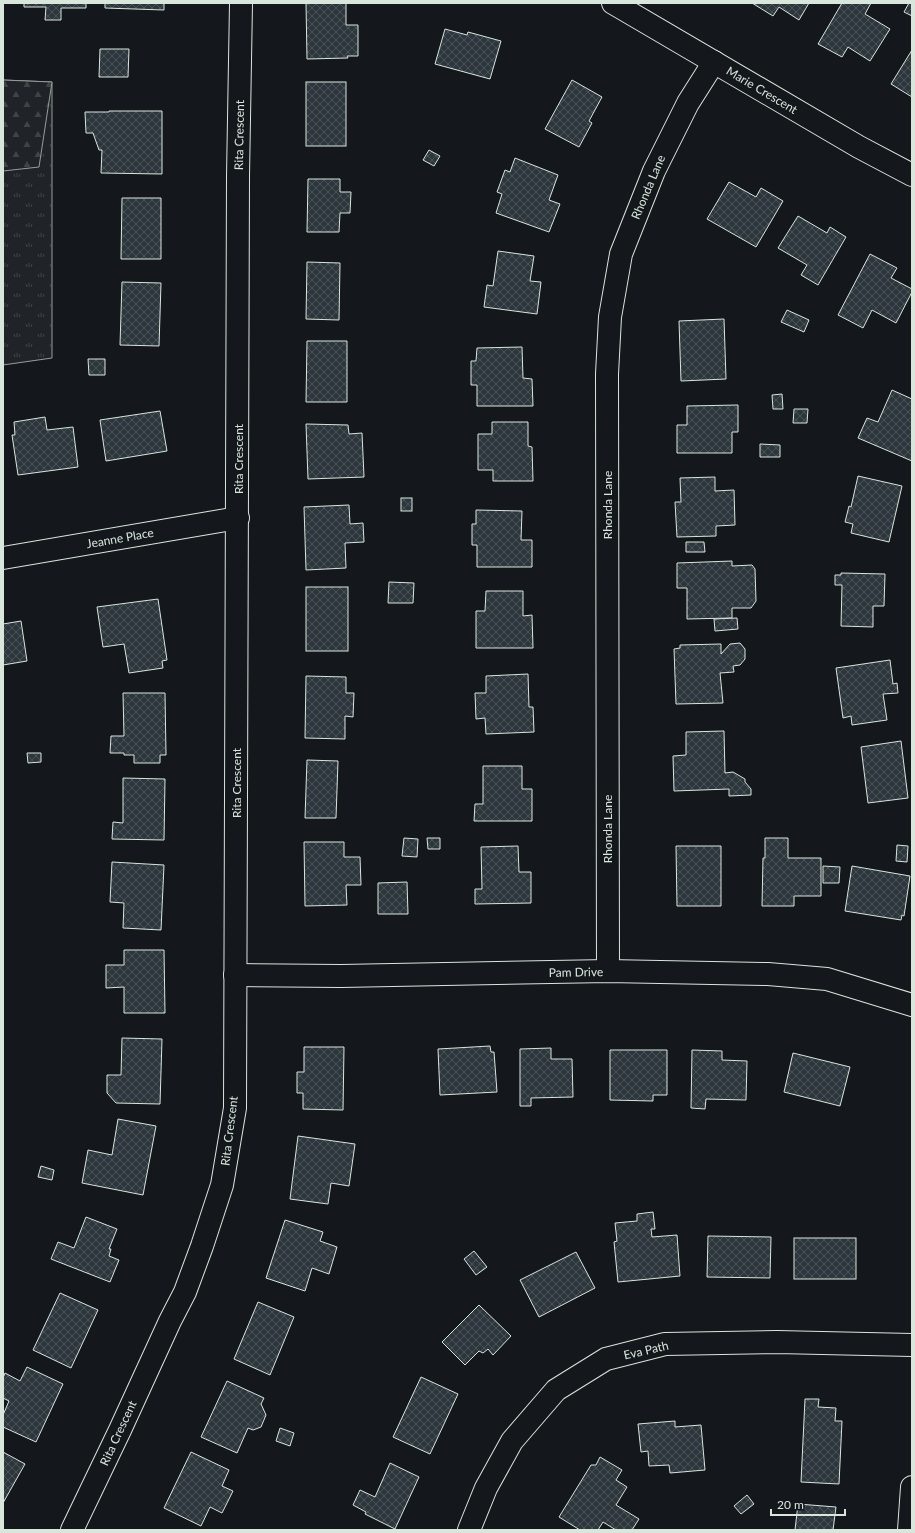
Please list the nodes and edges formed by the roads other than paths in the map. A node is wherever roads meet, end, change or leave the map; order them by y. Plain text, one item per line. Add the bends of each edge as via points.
1 (240, 3) edge
2 (614, 3) edge
3 (714, 62) junction
4 (912, 175) edge
5 (238, 518) junction
6 (3, 558) edge
7 (608, 971) junction
8 (235, 975) junction
9 (912, 1005) edge
10 (912, 1345) edge
11 (912, 1487) edge
12 (72, 1530) edge
13 (469, 1530) edge
14 (908, 1530) edge

1 - 5 street, Rita Crescent
2 - 3 street, Marie Crescent
3 - 4 street, Marie Crescent
3 - 7 street, Rhonda Lane via 688,103 654,171 621,254 610,317 607,374
5 - 6 street, Jeanne Place
5 - 8 street, Rita Crescent
7 - 8 street, Pam Drive via 341,976
7 - 9 street, Pam Drive via 768,974 827,979
8 - 12 street, Rita Crescent via 234,1108 222,1185 185,1292
10 - 13 street, Eva Path via 777,1342 664,1344 606,1359 556,1390 512,1441 486,1488
11 - 14 street

